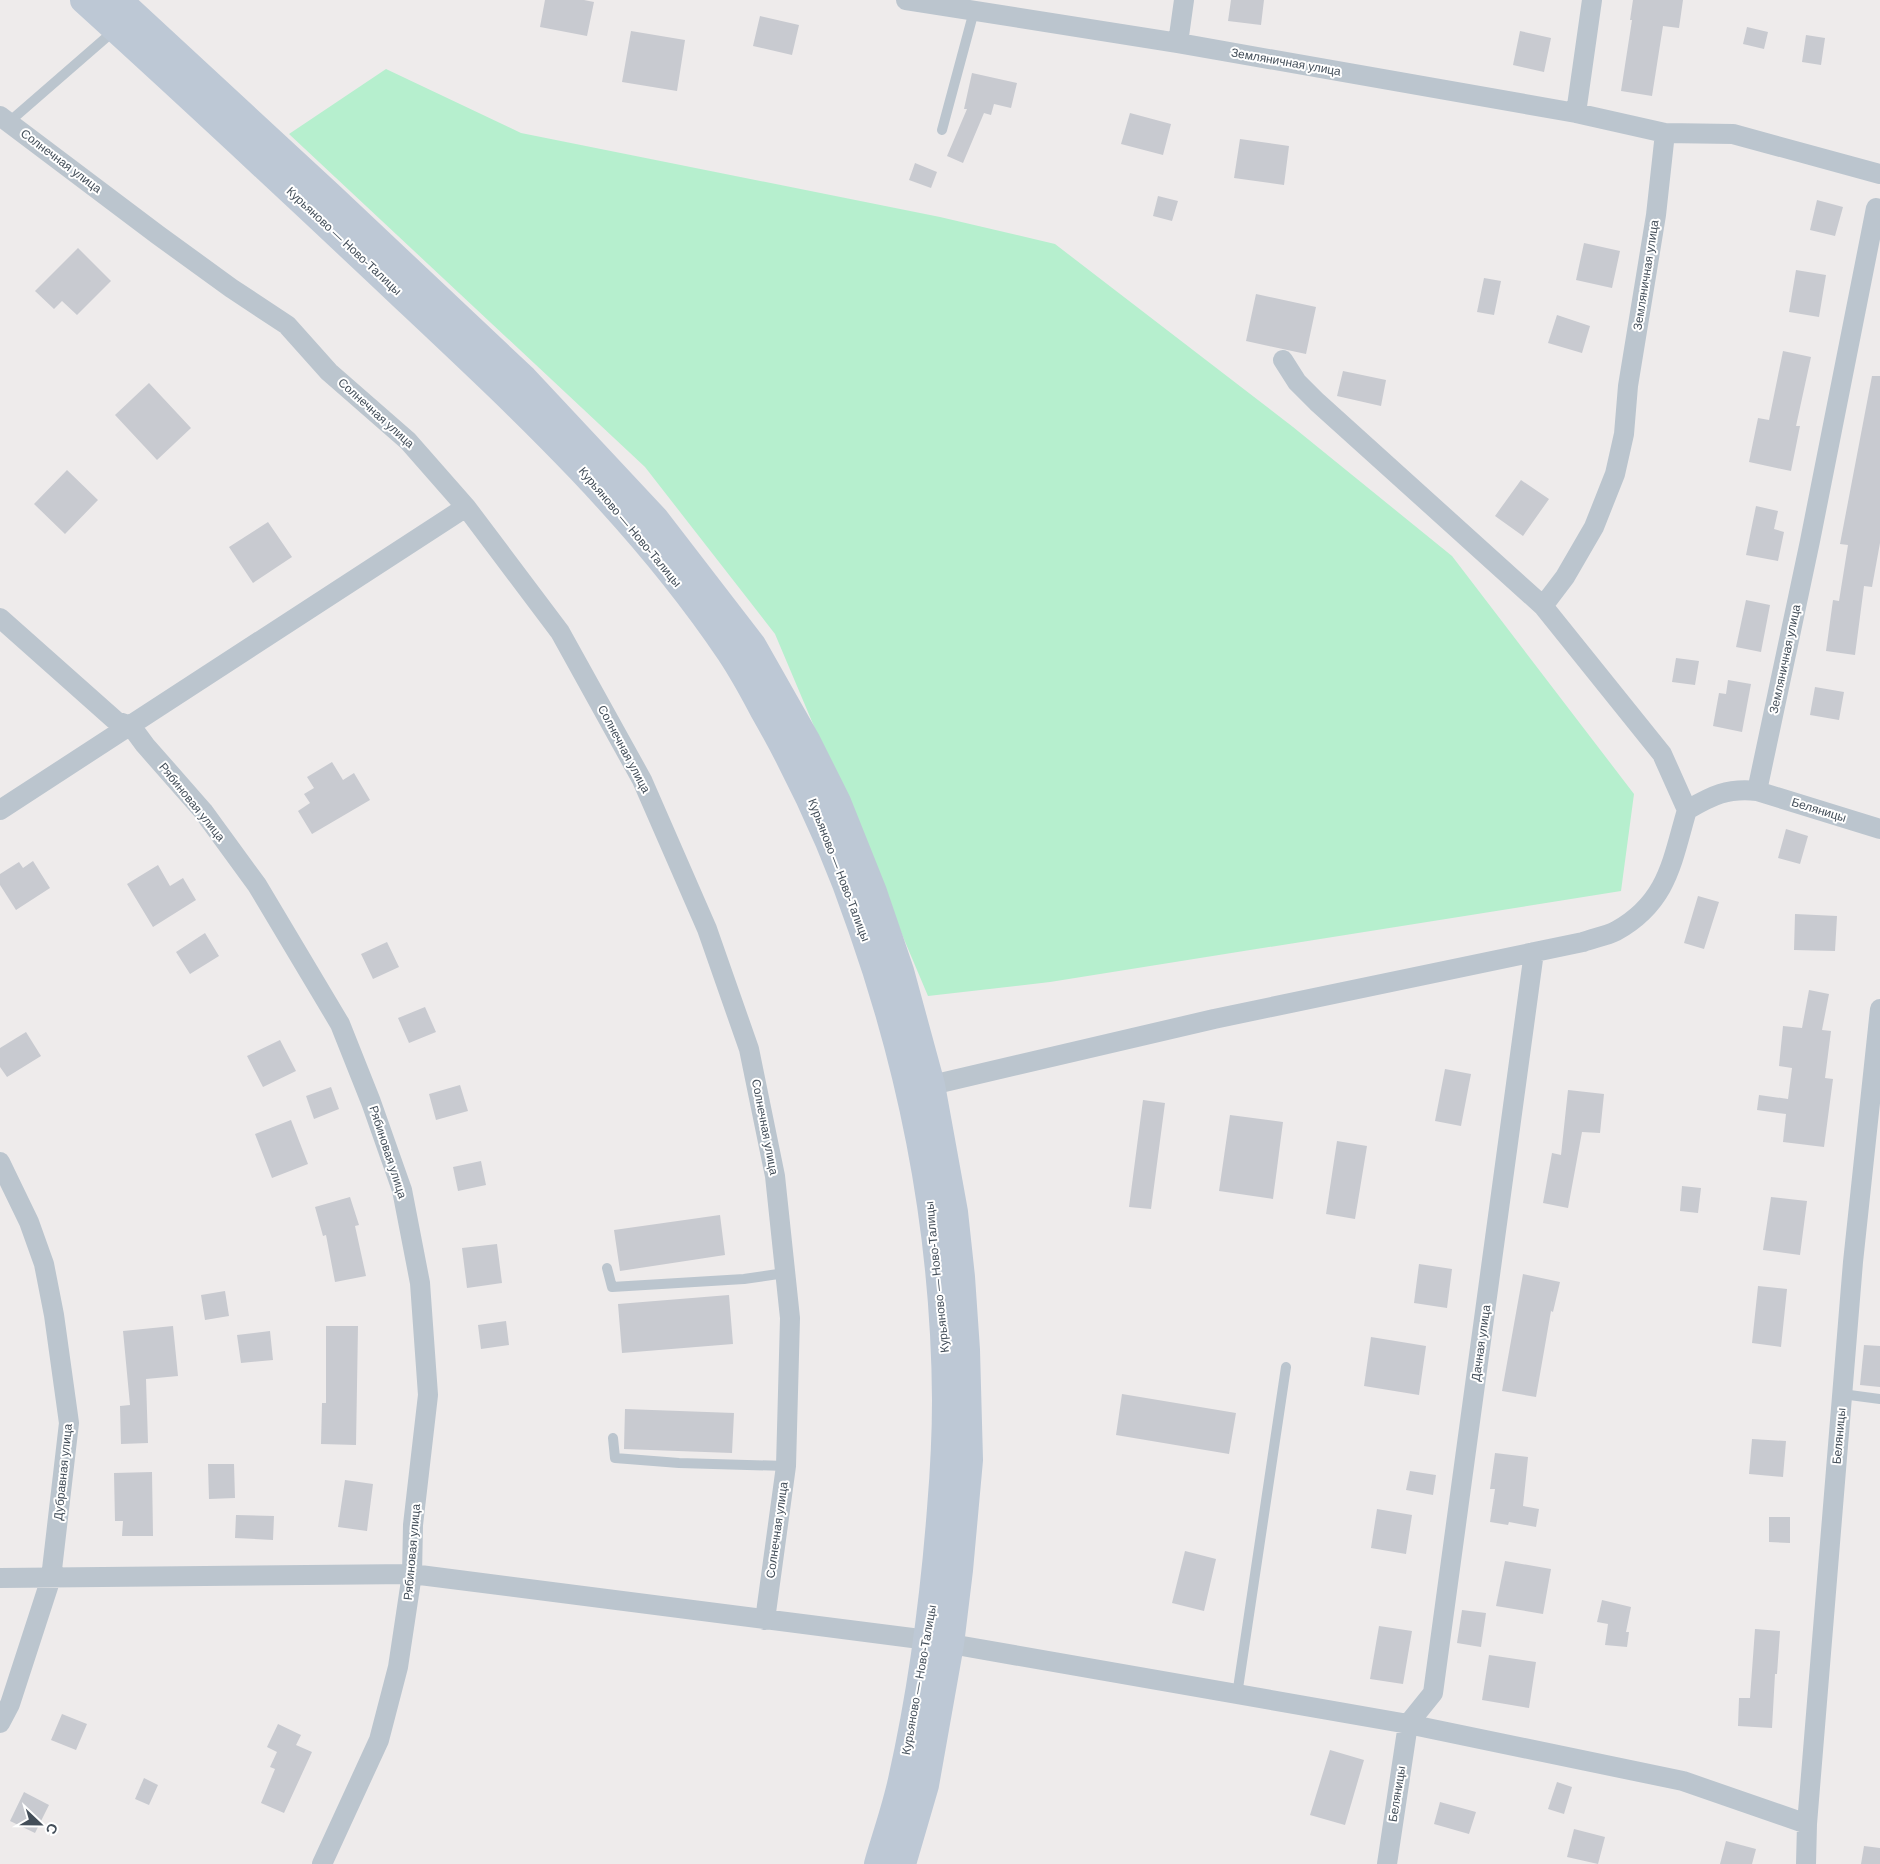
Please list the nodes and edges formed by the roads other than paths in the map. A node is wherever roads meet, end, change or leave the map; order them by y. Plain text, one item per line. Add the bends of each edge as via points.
1 (84, 0) edge
2 (118, 0) edge
3 (906, 0) edge
4 (1184, 0) edge
5 (1592, 0) edge
6 (974, 11) junction
7 (116, 29) junction
8 (1178, 43) junction
9 (1576, 113) junction
10 (4, 119) edge
11 (942, 130) dead end
12 (1665, 133) junction
13 (1880, 174) edge
14 (1876, 208) dead end
15 (1283, 360) dead end
16 (466, 507) junction
17 (1543, 606) junction
18 (0, 618) edge
19 (130, 726) junction
20 (1757, 791) junction
21 (0, 810) edge
22 (1687, 810) junction
23 (1880, 829) edge
24 (1534, 952) junction
25 (1880, 1008) edge
26 (920, 1088) junction
27 (0, 1162) edge
28 (607, 1268) dead end
29 (785, 1273) junction
30 (1286, 1367) dead end
31 (1842, 1394) junction
32 (1880, 1399) edge
33 (613, 1438) dead end
34 (786, 1466) junction
35 (412, 1574) junction
36 (0, 1578) edge
37 (51, 1578) junction
38 (765, 1620) junction
39 (939, 1642) junction
40 (1237, 1695) junction
41 (0, 1724) edge
42 (1408, 1724) junction
43 (1807, 1824) junction
44 (322, 1864) edge
45 (878, 1864) edge
46 (902, 1864) edge
47 (1387, 1864) edge
48 (1806, 1864) edge

1 - 7 main road, Курьяново — Ново-Талицы
2 - 26 main road, Курьяново — Ново-Талицы via 524,379 655,519 752,645 837,802 873,892 900,972
3 - 6 street, Земляничная улица
4 - 8 street
5 - 9 street
6 - 8 street, Земляничная улица
6 - 11 lane
7 - 10 lane
7 - 26 main road, Курьяново — Ново-Талицы via 516,403 579,466 703,615 752,688 819,814 880,977 898,1043
8 - 9 street, Земляничная улица
9 - 12 street, Земляничная улица
10 - 16 street, Солнечная улица via 158,235 287,325 329,372 408,441
12 - 13 street, Земляничная улица via 1733,134
12 - 17 street, Земляничная улица via 1656,215 1628,386 1624,434 1615,474 1594,528 1565,577
14 - 20 street, Земляничная улица
15 - 17 street via 1297,382 1318,402
16 - 19 street
16 - 29 street, Солнечная улица via 560,632 642,780 707,929 749,1049 775,1176
17 - 22 street via 1662,754
18 - 19 street, Рябиновая улица via 116,721
19 - 21 street
19 - 35 street, Рябиновая улица via 203,811 257,885 302,958 340,1024 372,1102 402,1190 420,1283 428,1395 413,1525
20 - 22 street via 1738,789 1712,796
20 - 23 street, Беляницы
22 - 24 street via 1675,858 1648,906 1615,931 1583,942
24 - 26 street via 1214,1019
24 - 42 street, Дачная улица via 1433,1693
25 - 31 street, Беляницы
26 - 39 main road, Курьяново — Ново-Талицы via 944,1346 946,1402 936,1571
27 - 37 street, Дубравная улица via 29,1222 44,1264 69,1423
28 - 29 lane via 612,1287 744,1279
29 - 34 street, Солнечная улица via 790,1318
30 - 40 lane
31 - 32 lane
31 - 43 street, Беляницы
33 - 34 lane via 615,1458
34 - 38 street, Солнечная улица
35 - 37 street
35 - 38 street
35 - 44 street, Рябиновая улица via 398,1667 379,1740
36 - 37 street
37 - 41 street, Дубравная улица via 10,1704
38 - 39 street
39 - 40 street
39 - 45 main road, Курьяново — Ново-Талицы
39 - 46 main road, Курьяново — Ново-Талицы via 925,1785
40 - 42 street
42 - 43 street via 1683,1781
42 - 47 street, Беляницы
43 - 48 street, Беляницы

